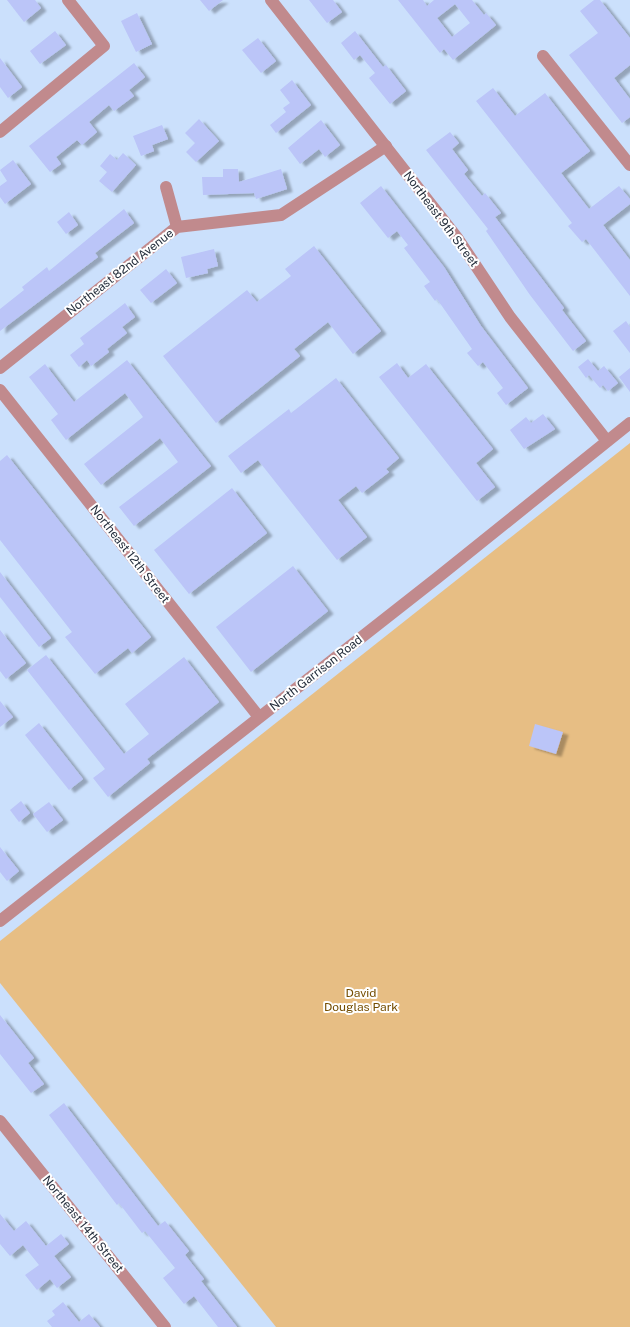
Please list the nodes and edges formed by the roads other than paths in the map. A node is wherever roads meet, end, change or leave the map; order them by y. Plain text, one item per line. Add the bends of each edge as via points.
1 (68, 0) edge
2 (271, 0) edge
3 (543, 56) dead end
4 (0, 132) edge
5 (386, 146) junction
6 (630, 165) edge
7 (166, 187) dead end
8 (177, 227) junction
9 (0, 368) edge
10 (0, 390) edge
11 (630, 423) edge
12 (607, 442) junction
13 (259, 717) junction
14 (0, 921) edge
15 (0, 1121) edge
16 (165, 1327) edge

1 - 4 street via 104,46
2 - 5 street, Northeast 9th Street
3 - 6 street
5 - 8 street, Northeast 82nd Avenue via 281,215
5 - 12 street, Northeast 9th Street via 458,239 510,317
7 - 8 street
8 - 9 street, Northeast 82nd Avenue
10 - 13 street, Northeast 12th Street
11 - 12 street, North Garrison Road
12 - 13 street, North Garrison Road
13 - 14 street, North Garrison Road
15 - 16 street, Northeast 14th Street

